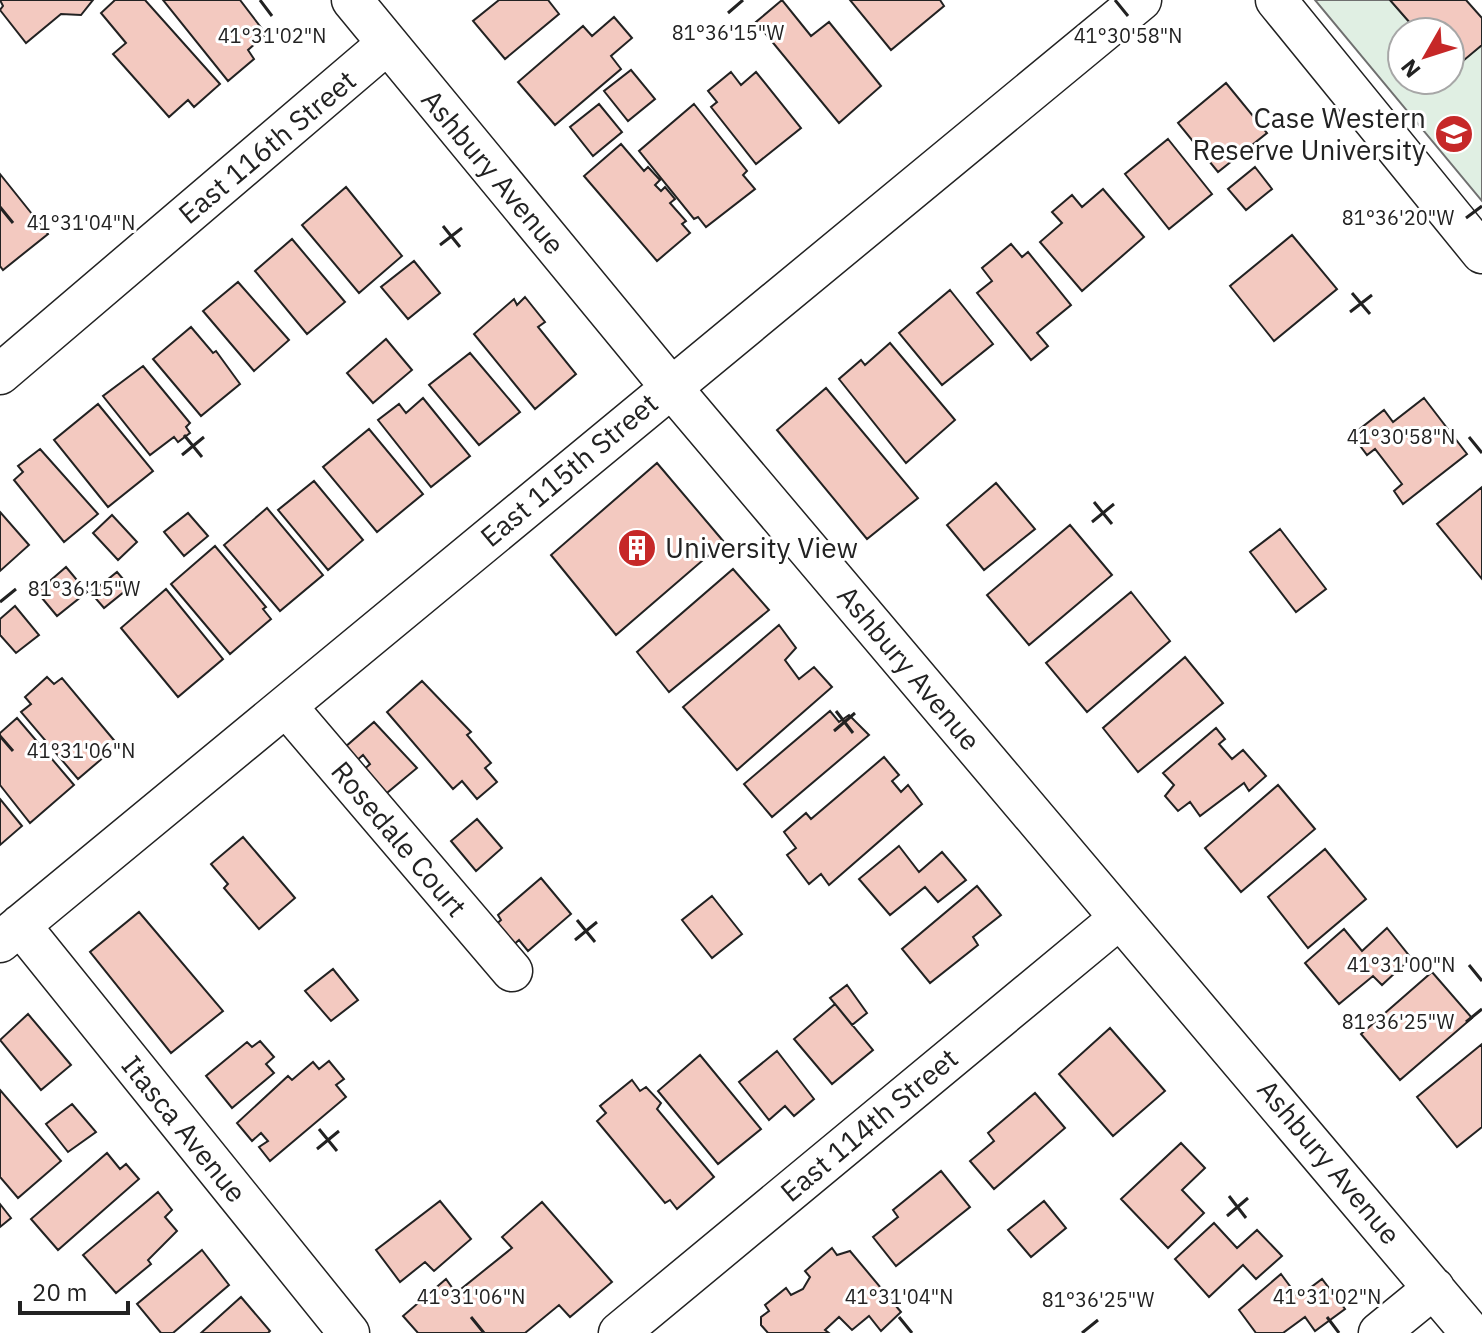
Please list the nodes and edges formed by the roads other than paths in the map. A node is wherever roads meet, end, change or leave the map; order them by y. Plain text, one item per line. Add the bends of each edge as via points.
1 (352, 0) edge
2 (1141, 0) edge
3 (1276, 0) edge
4 (387, 44) junction
5 (1482, 253) edge
6 (0, 374) edge
7 (670, 386) junction
8 (286, 706) junction
9 (1120, 918) junction
10 (10, 934) edge
11 (512, 971) dead end
12 (1434, 1288) junction
13 (349, 1333) edge
14 (619, 1333) edge
15 (1379, 1333) edge
16 (1471, 1333) edge

1 - 4 street, Ashbury Avenue
2 - 7 street, East 115th Street
3 - 5 street
4 - 6 street, East 116th Street
4 - 7 street, Ashbury Avenue
7 - 8 street, East 115th Street
7 - 9 street, Ashbury Avenue
8 - 10 street, East 115th Street
8 - 11 street, Rosedale Court
9 - 12 street, Ashbury Avenue
9 - 14 street, East 114th Street
10 - 13 street, Itasca Avenue
12 - 15 street
12 - 16 street, Ashbury Avenue

